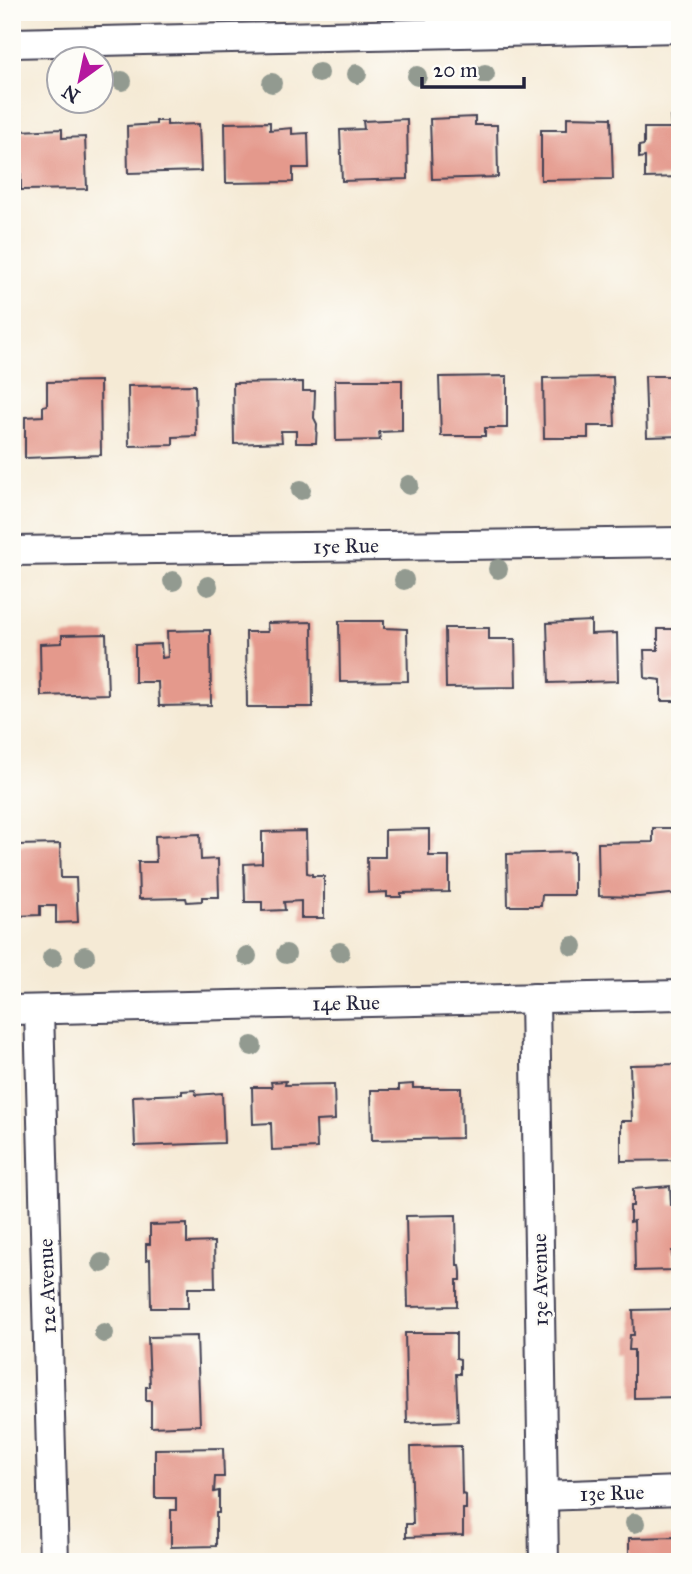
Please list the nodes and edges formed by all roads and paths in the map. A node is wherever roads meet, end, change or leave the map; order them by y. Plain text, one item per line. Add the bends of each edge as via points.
1 (680, 29) edge
2 (12, 43) edge
3 (680, 541) edge
4 (12, 551) edge
5 (680, 995) edge
6 (535, 998) junction
7 (26, 1010) edge
8 (680, 1491) edge
9 (543, 1496) junction
10 (54, 1562) edge
11 (544, 1562) edge

1 - 2 street
3 - 4 street, 15e Rue
5 - 6 street, 14e Rue
6 - 7 street, 14e Rue
6 - 9 street, 13e Avenue
7 - 10 street, 12e Avenue
8 - 9 street, 13e Rue
9 - 11 street, 13e Avenue

